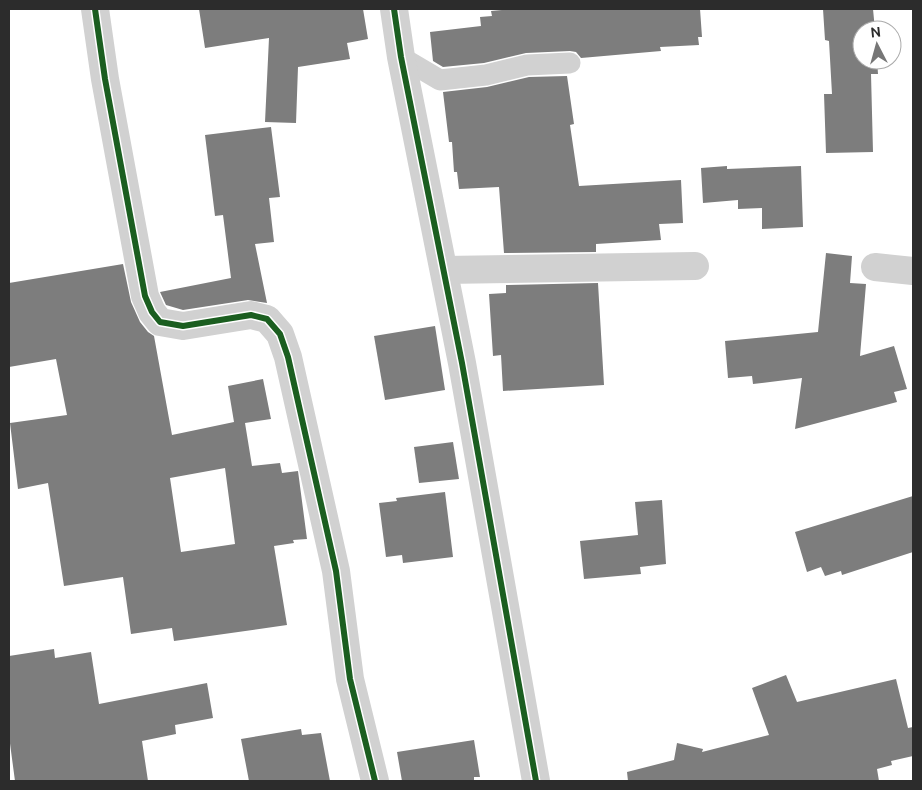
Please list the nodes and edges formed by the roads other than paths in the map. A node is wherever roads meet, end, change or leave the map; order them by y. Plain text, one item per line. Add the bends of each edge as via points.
1 (95, 9) edge
2 (394, 9) edge
3 (401, 57) junction
4 (570, 63) dead end
5 (696, 266) dead end
6 (876, 268) dead end
7 (444, 270) junction
8 (913, 271) edge
9 (375, 781) edge
10 (536, 781) edge

1 - 9 street via 145,296 152,312 160,322 183,326 251,315 267,320 280,334 336,571 350,679
2 - 3 street
3 - 4 lane via 440,80 486,75 527,65
3 - 7 street
5 - 7 street
6 - 8 street
7 - 10 street

